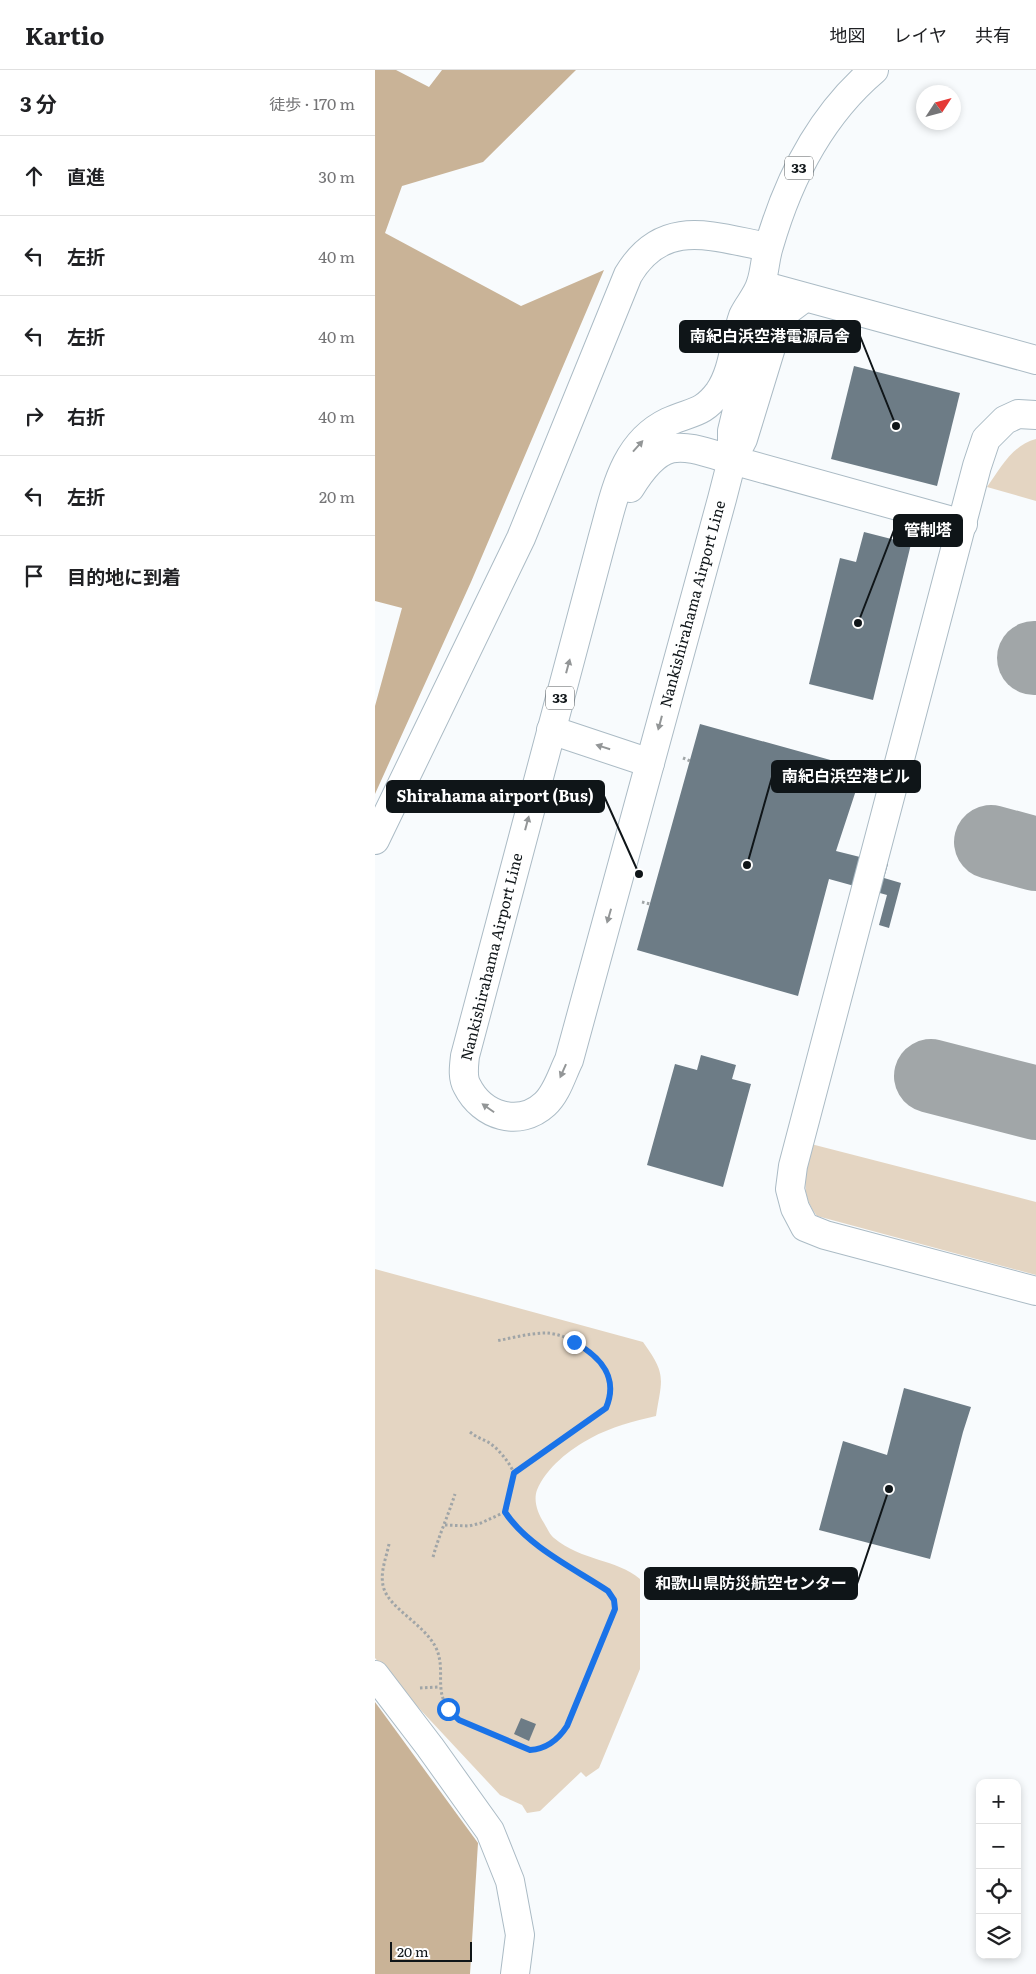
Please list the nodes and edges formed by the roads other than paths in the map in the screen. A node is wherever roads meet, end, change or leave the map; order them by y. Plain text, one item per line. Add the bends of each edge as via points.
1 (874, 70) edge
2 (768, 247) junction
3 (761, 285) junction
4 (804, 298) junction
5 (1036, 360) edge
6 (1036, 415) edge
7 (731, 460) junction
8 (963, 524) junction
9 (602, 540) junction
10 (551, 730) junction
11 (650, 762) junction
12 (375, 840) edge
13 (1036, 1291) edge
14 (375, 1675) edge
15 (516, 1974) edge

1 - 2 main road, Nankishirahama Airport Line / 33 via 826,122 803,158
2 - 3 main road, Nankishirahama Airport Line / 33
2 - 12 main road via 694,234 680,235 654,246 636,262 521,538
3 - 4 main road
3 - 7 main road, Nankishirahama Airport Line / 33 via 762,306 732,431
9 -> 3 main road, Nankishirahama Airport Line / 33 via 623,469 634,450 652,432 705,408 719,391 727,375 744,316
4 - 5 main road
4 - 7 main road via 784,313 777,328 743,438
6 - 8 main road via 1018,414 1005,420 986,439
7 - 8 main road
7 - 9 main road via 682,447 664,451 643,468
7 -> 11 main road, Nankishirahama Airport Line / 33
8 - 13 main road via 793,1166 790,1189 805,1227
10 -> 9 main road, Nankishirahama Airport Line / 33
11 -> 10 main road
11 -> 10 main road, Nankishirahama Airport Line / 33 via 569,1060 545,1104 521,1117 497,1114 483,1105 467,1086 465,1056
14 - 15 main road via 490,1831 510,1881 520,1935

